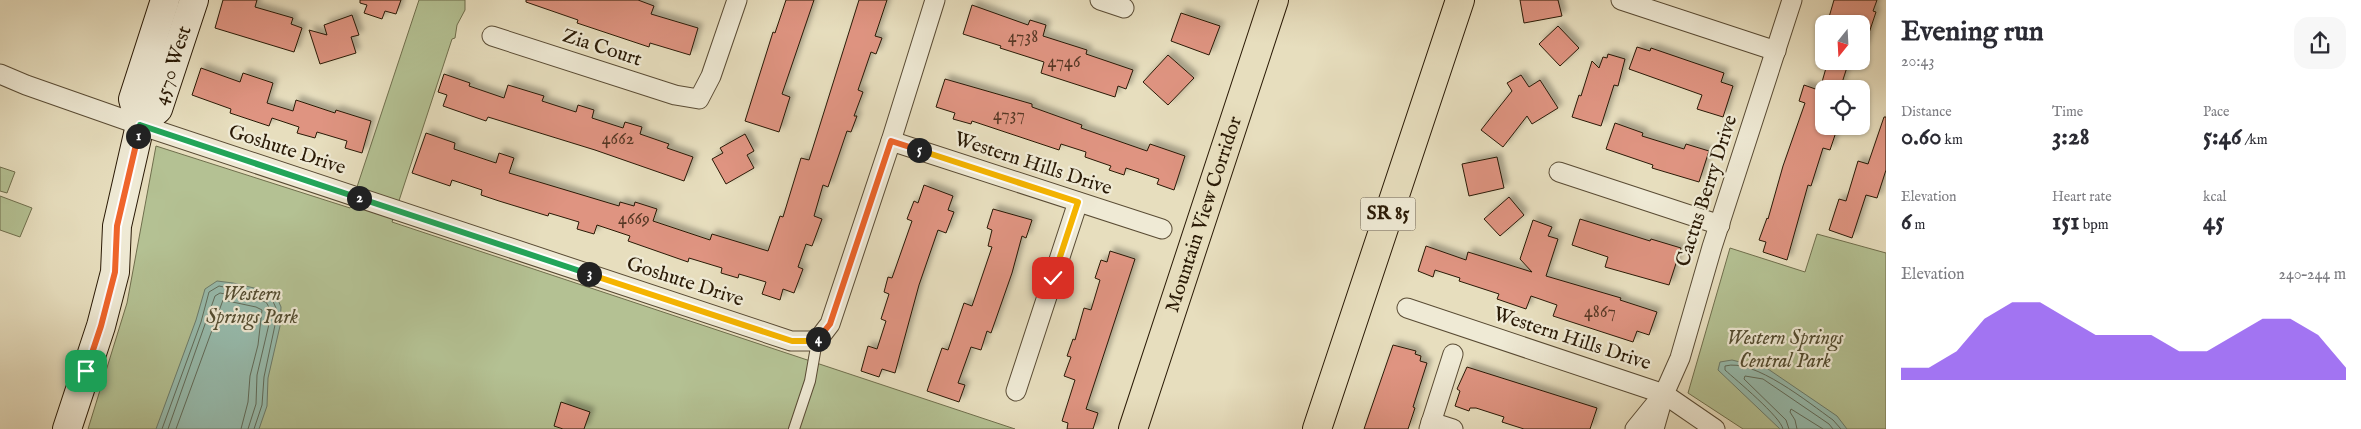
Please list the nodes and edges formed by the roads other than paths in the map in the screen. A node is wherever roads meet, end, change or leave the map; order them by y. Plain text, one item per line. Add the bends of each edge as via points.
1 (165, 0) edge
2 (194, 0) edge
3 (737, 0) edge
4 (935, 0) edge
5 (1100, 0) edge
6 (1274, 0) edge
7 (1460, 0) edge
8 (1621, 0) edge
9 (1792, 0) edge
10 (1124, 8) dead end
11 (492, 36) dead end
12 (1776, 51) junction
13 (0, 74) edge
14 (140, 125) junction
15 (891, 141) junction
16 (1559, 172) dead end
17 (1078, 202) junction
18 (1720, 225) junction
19 (1162, 228) dead end
20 (1407, 308) dead end
21 (817, 341) junction
22 (1453, 354) dead end
23 (1016, 391) dead end
24 (1664, 394) junction
25 (1430, 426) edge
26 (67, 429) edge
27 (794, 429) edge
28 (1133, 429) edge
29 (1317, 429) edge
30 (1453, 429) edge
31 (1635, 429) edge
32 (1654, 429) edge
33 (1715, 429) edge

1 - 14 main road, 4570 West via 132,99
2 - 14 main road, 4570 West via 158,109
3 - 11 street, Zia Court via 711,76 699,99 675,96
4 - 15 street
5 - 10 street
6 - 28 highway, Mountain View Corridor
7 - 29 highway, SR 85
8 - 12 street
9 - 12 street, Cactus Berry Drive
12 - 18 street, Cactus Berry Drive
13 - 14 street, Goshute Drive
14 - 21 street, Goshute Drive via 792,341
14 - 26 main road, 4570 West via 117,226 115,272
15 - 17 street, Western Hills Drive
15 - 21 street via 830,324
16 - 18 street
17 - 19 street, Western Hills Drive
17 - 23 street
18 - 24 street, Cactus Berry Drive via 1680,358
20 - 24 street, Western Hills Drive
21 - 27 lane via 810,381
22 - 25 street
24 - 31 street
24 - 32 street
24 - 33 street, Western Hills Drive
25 - 30 street

